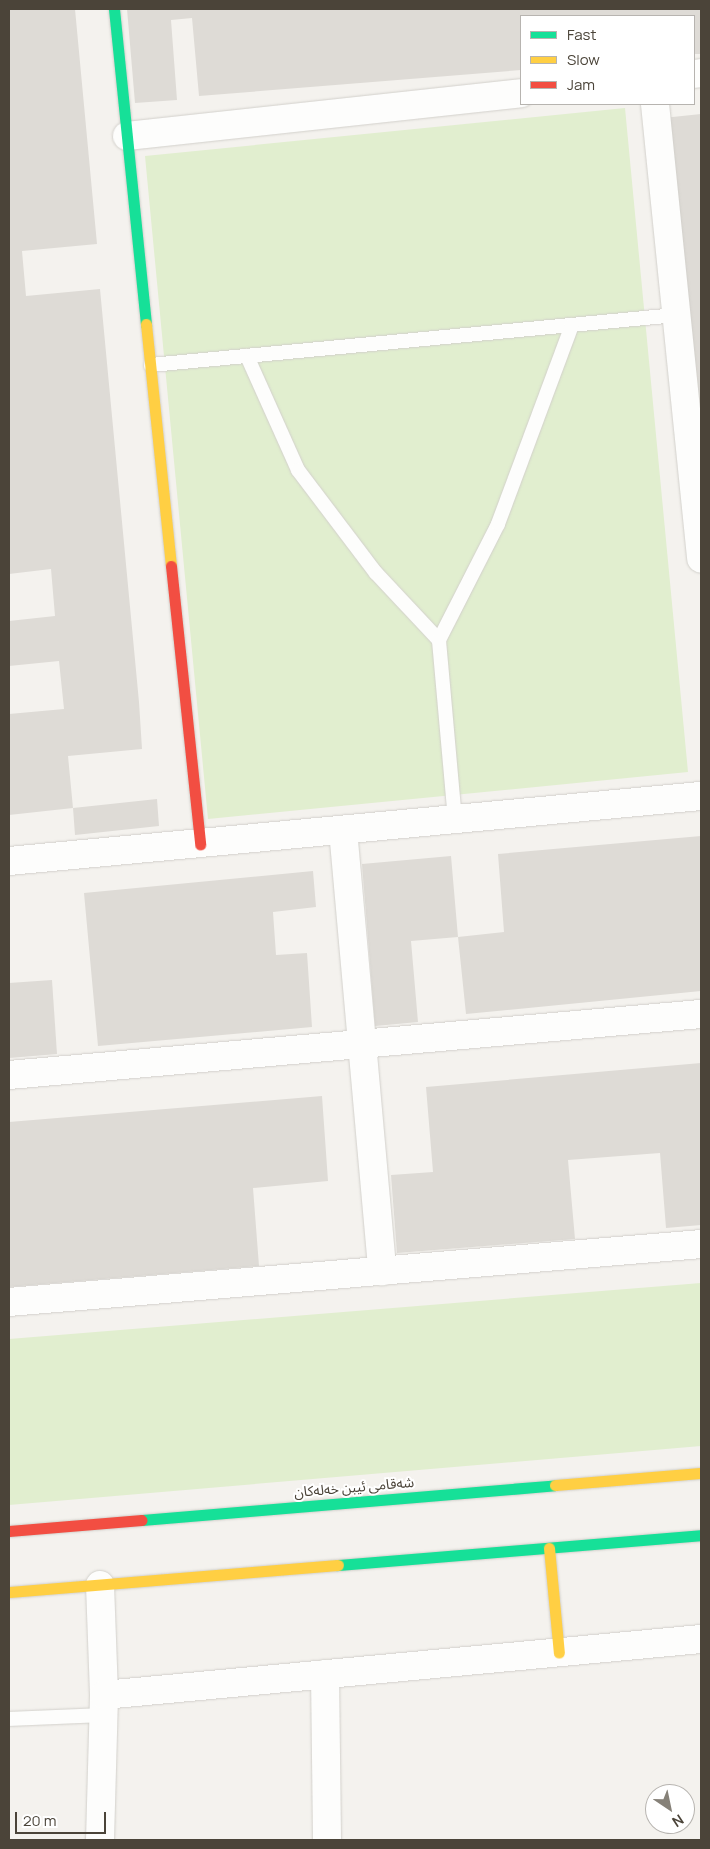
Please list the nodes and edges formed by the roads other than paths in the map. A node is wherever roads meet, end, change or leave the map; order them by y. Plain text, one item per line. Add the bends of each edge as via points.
1 (114, 9) edge
2 (520, 93) edge
3 (655, 105) edge
4 (127, 136) junction
5 (676, 315) junction
6 (572, 325) junction
7 (247, 356) junction
8 (151, 365) junction
9 (701, 560) edge
10 (439, 640) junction
11 (701, 796) edge
12 (455, 820) junction
13 (343, 830) junction
14 (200, 844) junction
15 (9, 861) edge
16 (701, 1014) edge
17 (362, 1044) junction
18 (9, 1074) edge
19 (701, 1244) edge
20 (382, 1271) junction
21 (9, 1302) edge
22 (701, 1473) edge
23 (9, 1531) edge
24 (701, 1535) edge
25 (550, 1548) junction
26 (100, 1585) junction
27 (9, 1592) edge
28 (701, 1640) edge
29 (559, 1653) junction
30 (326, 1674) junction
31 (103, 1705) junction
32 (9, 1719) edge
33 (100, 1840) edge
34 (327, 1840) edge

1 - 4 main road
2 - 4 street
3 - 5 street
4 - 8 main road
5 - 6 lane
5 - 9 street
6 - 7 lane
6 - 10 lane via 498,524
7 - 8 lane
7 - 10 lane via 298,470 376,573
8 - 14 main road
10 - 12 lane
11 - 12 street
12 - 13 street
13 - 14 street
13 - 17 street
14 - 15 street
16 - 17 street
17 - 18 street
17 - 20 street
19 - 20 street
20 - 21 street
22 - 23 main road, شەقامی ئیبن خەلەکان
24 - 25 main road
25 - 26 main road
25 - 29 main road
26 - 27 main road
26 - 31 street
28 - 29 street
29 - 30 street
30 - 31 street
30 - 34 street
31 - 32 lane
31 - 33 street

